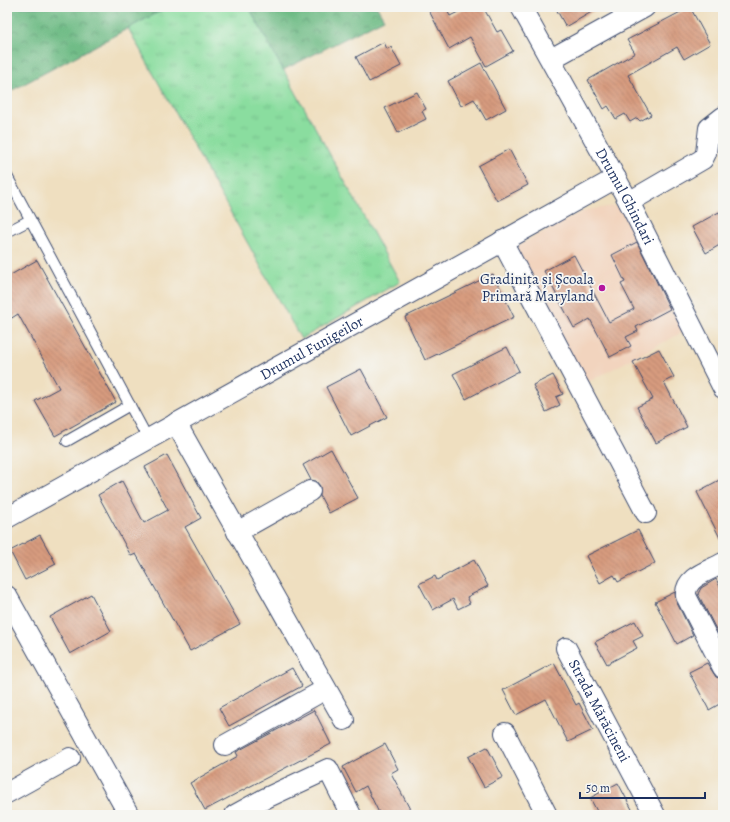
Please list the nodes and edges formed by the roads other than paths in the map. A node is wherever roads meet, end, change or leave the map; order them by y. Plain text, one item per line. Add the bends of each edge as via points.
1 (521, 7) edge
2 (645, 7) edge
3 (551, 59) junction
4 (723, 117) edge
5 (7, 176) edge
6 (616, 178) junction
7 (629, 202) junction
8 (30, 220) junction
9 (7, 232) edge
10 (502, 242) junction
11 (723, 388) edge
12 (130, 405) junction
13 (176, 423) junction
14 (148, 439) junction
15 (67, 441) dead end
16 (310, 491) dead end
17 (646, 513) dead end
18 (7, 518) edge
19 (237, 532) junction
20 (723, 563) edge
21 (7, 596) edge
22 (566, 648) dead end
23 (723, 668) edge
24 (326, 689) junction
25 (344, 720) dead end
26 (504, 733) dead end
27 (225, 744) dead end
28 (70, 758) dead end
29 (7, 793) edge
30 (129, 815) edge
31 (236, 815) edge
32 (351, 815) edge
33 (547, 815) edge
34 (655, 815) edge

1 - 3 street, Drumul Ghindari
2 - 3 street
3 - 6 street, Drumul Ghindari
4 - 7 street via 709,128 704,159
5 - 8 lane
6 - 7 street, Drumul Ghindari
6 - 10 street, Drumul Funigeilor
7 - 11 street, Drumul Ghindari
8 - 9 lane
8 - 12 lane
10 - 13 street, Drumul Funigeilor
10 - 17 street
12 - 14 lane
12 - 15 lane
13 - 14 street, Drumul Funigeilor
13 - 19 street
14 - 18 street, Drumul Funigeilor
16 - 19 street
19 - 24 street
20 - 23 street via 692,580 687,585 686,596
21 - 30 street
22 - 34 street, Strada Mărăcineni
24 - 25 street
24 - 27 street
26 - 33 street
28 - 29 street
31 - 32 street via 328,769

